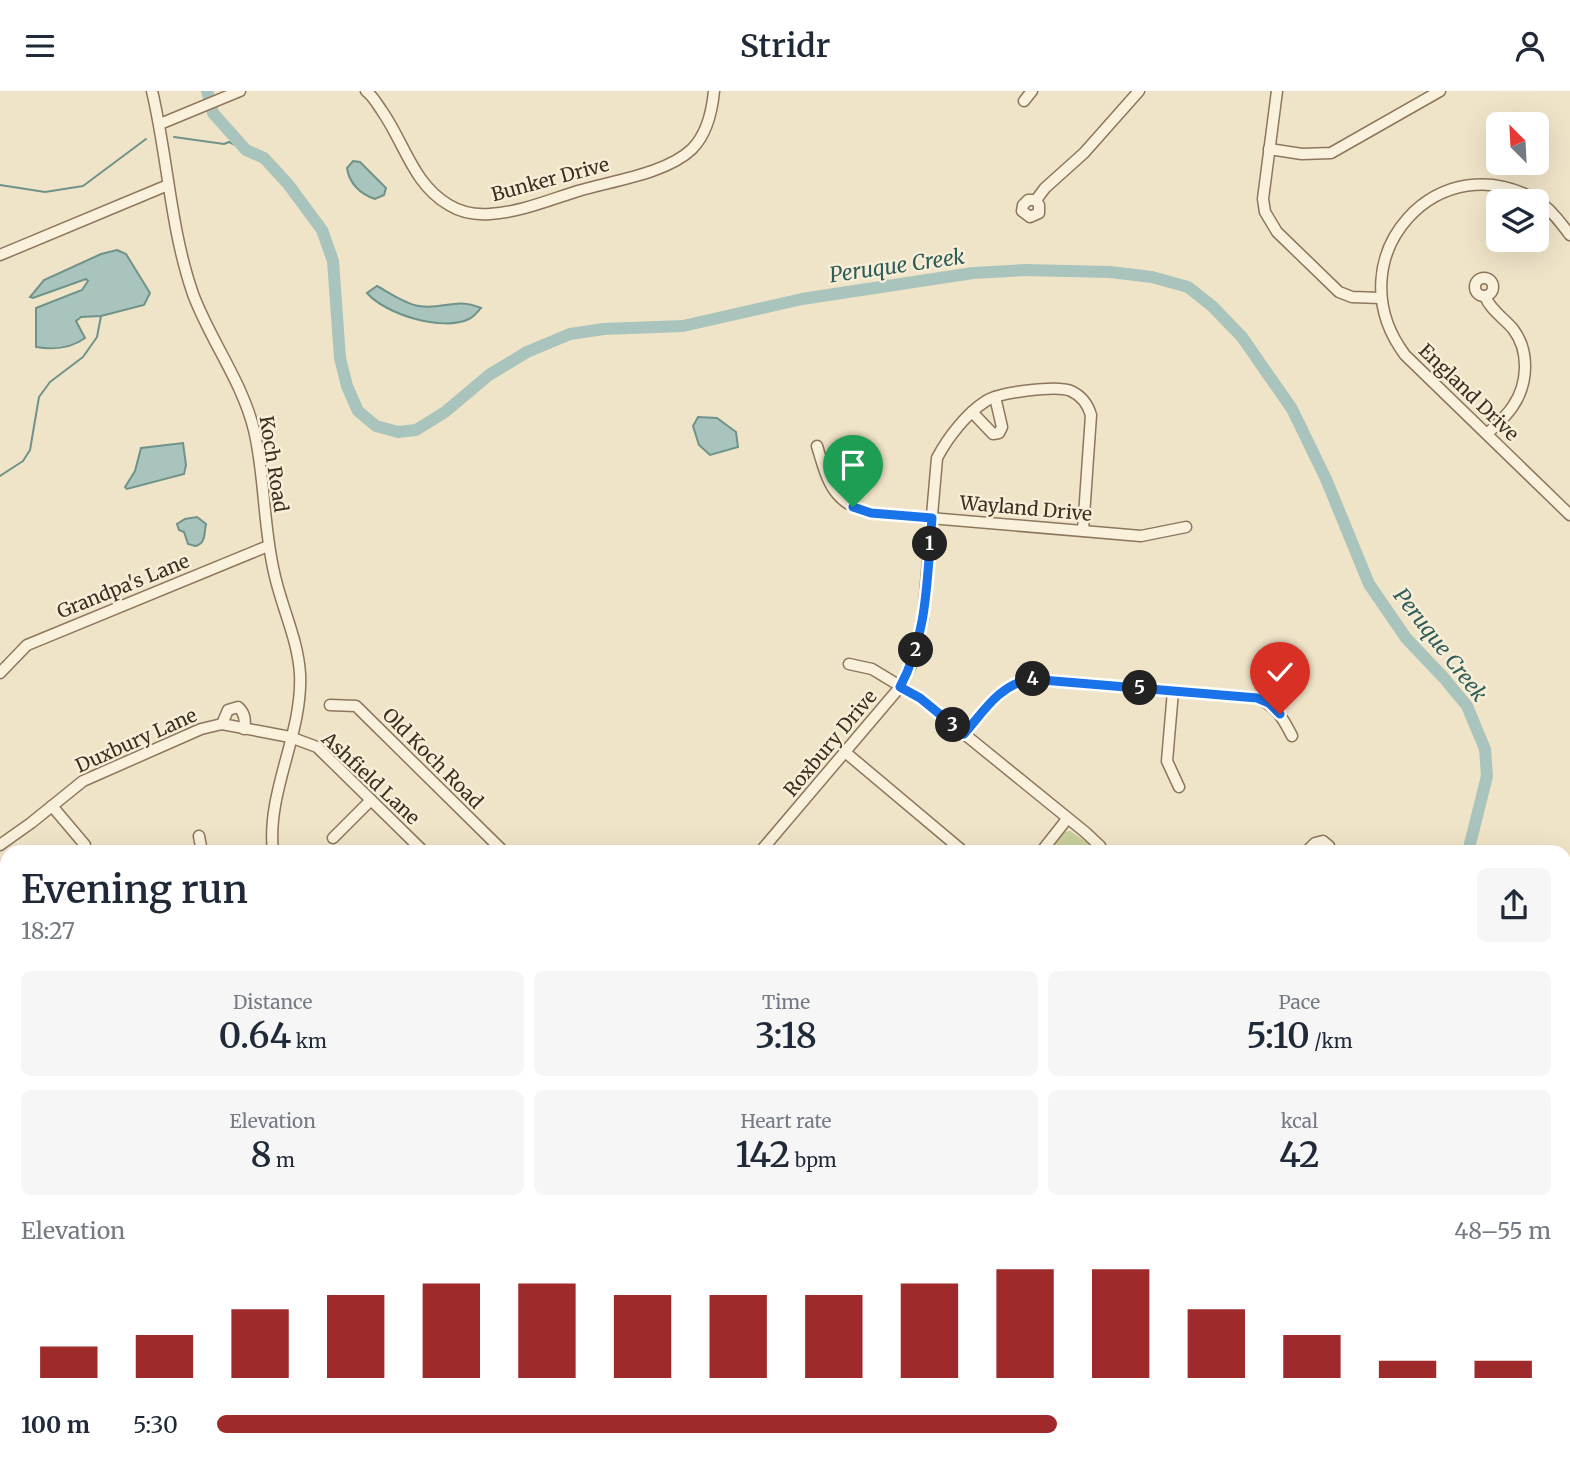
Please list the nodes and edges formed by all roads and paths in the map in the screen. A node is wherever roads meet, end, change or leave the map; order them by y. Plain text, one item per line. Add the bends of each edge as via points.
1 (152, 91) edge
2 (240, 91) edge
3 (366, 91) edge
4 (714, 91) edge
5 (1032, 91) edge
6 (1139, 91) edge
7 (1277, 91) edge
8 (1440, 91) edge
9 (1024, 101) dead end
10 (160, 124) junction
11 (1269, 149) junction
12 (168, 185) junction
13 (1037, 200) dead end
14 (1570, 235) edge
15 (0, 255) edge
16 (1485, 296) dead end
17 (1381, 298) junction
18 (995, 397) junction
19 (972, 412) junction
20 (1487, 434) junction
21 (817, 446) dead end
22 (1570, 515) edge
23 (932, 518) junction
24 (1186, 527) dead end
25 (1083, 530) junction
26 (268, 546) junction
27 (849, 664) dead end
28 (0, 673) edge
29 (900, 687) junction
30 (1173, 691) junction
31 (330, 705) dead end
32 (222, 724) junction
33 (244, 729) junction
34 (964, 734) junction
35 (1292, 736) dead end
36 (290, 737) junction
37 (845, 752) junction
38 (1179, 787) dead end
39 (371, 800) junction
40 (52, 806) junction
41 (1067, 819) junction
42 (199, 837) dead end
43 (333, 838) dead end
44 (0, 845) edge
45 (85, 845) dead end
46 (201, 845) edge
47 (272, 845) edge
48 (417, 845) edge
49 (497, 845) edge
50 (766, 845) edge
51 (956, 845) edge
52 (1047, 845) edge
53 (1098, 845) edge

1 - 10 street, Koch Road
2 - 10 street
3 - 4 street, Bunker Drive via 386,117 421,181 450,206 467,213 490,214 548,202 651,172 676,160 692,149 704,132
5 - 9 street
6 - 13 street
7 - 11 street
8 - 11 street via 1331,153
10 - 12 street, Koch Road
11 - 17 street via 1263,199 1277,232 1339,292
12 - 15 street
12 - 26 street, Koch Road via 194,295 254,428
14 - 17 street, England Drive via 1543,205 1518,192 1486,186 1451,190 1423,205 1401,225 1382,265
16 - 20 street via 1515,332 1525,364 1524,381 1513,406
17 - 20 street, England Drive via 1387,325 1405,355
18 - 19 street, Roxbury Drive
18 - 19 street via 1002,427 999,433 993,434
18 - 25 street, Roxbury Drive via 1060,388 1073,391 1088,406
19 - 23 street, Roxbury Drive via 937,458
20 - 22 street, England Drive
21 - 23 street, Wayland Drive via 840,499 871,513
23 - 25 street, Wayland Drive
23 - 29 street, Roxbury Drive via 923,619
24 - 25 street, Wayland Drive via 1140,536
26 - 28 street, Grandpa's Lane via 27,645
26 - 36 street, Koch Road via 300,675
27 - 29 street via 872,669
29 - 34 street
29 - 37 street, Roxbury Drive
30 - 34 street via 1030,679 1004,688
30 - 35 street via 1257,698 1280,714
30 - 38 street via 1167,761
31 - 49 street, Old Koch Road via 356,706
32 - 33 street, Duxbury Lane
32 - 33 street, Duxbury Lane via 228,710 237,707 245,719
32 - 40 street, Duxbury Lane via 99,773
33 - 36 street, Duxbury Lane
34 - 41 street
36 - 39 street, Ashfield Lane via 317,747
36 - 47 street, Koch Road
37 - 50 street, Roxbury Drive
37 - 51 street
39 - 43 street
39 - 48 street, Ashfield Lane
40 - 44 street, Duxbury Lane
40 - 45 street
41 - 52 street
41 - 53 street
42 - 46 street

